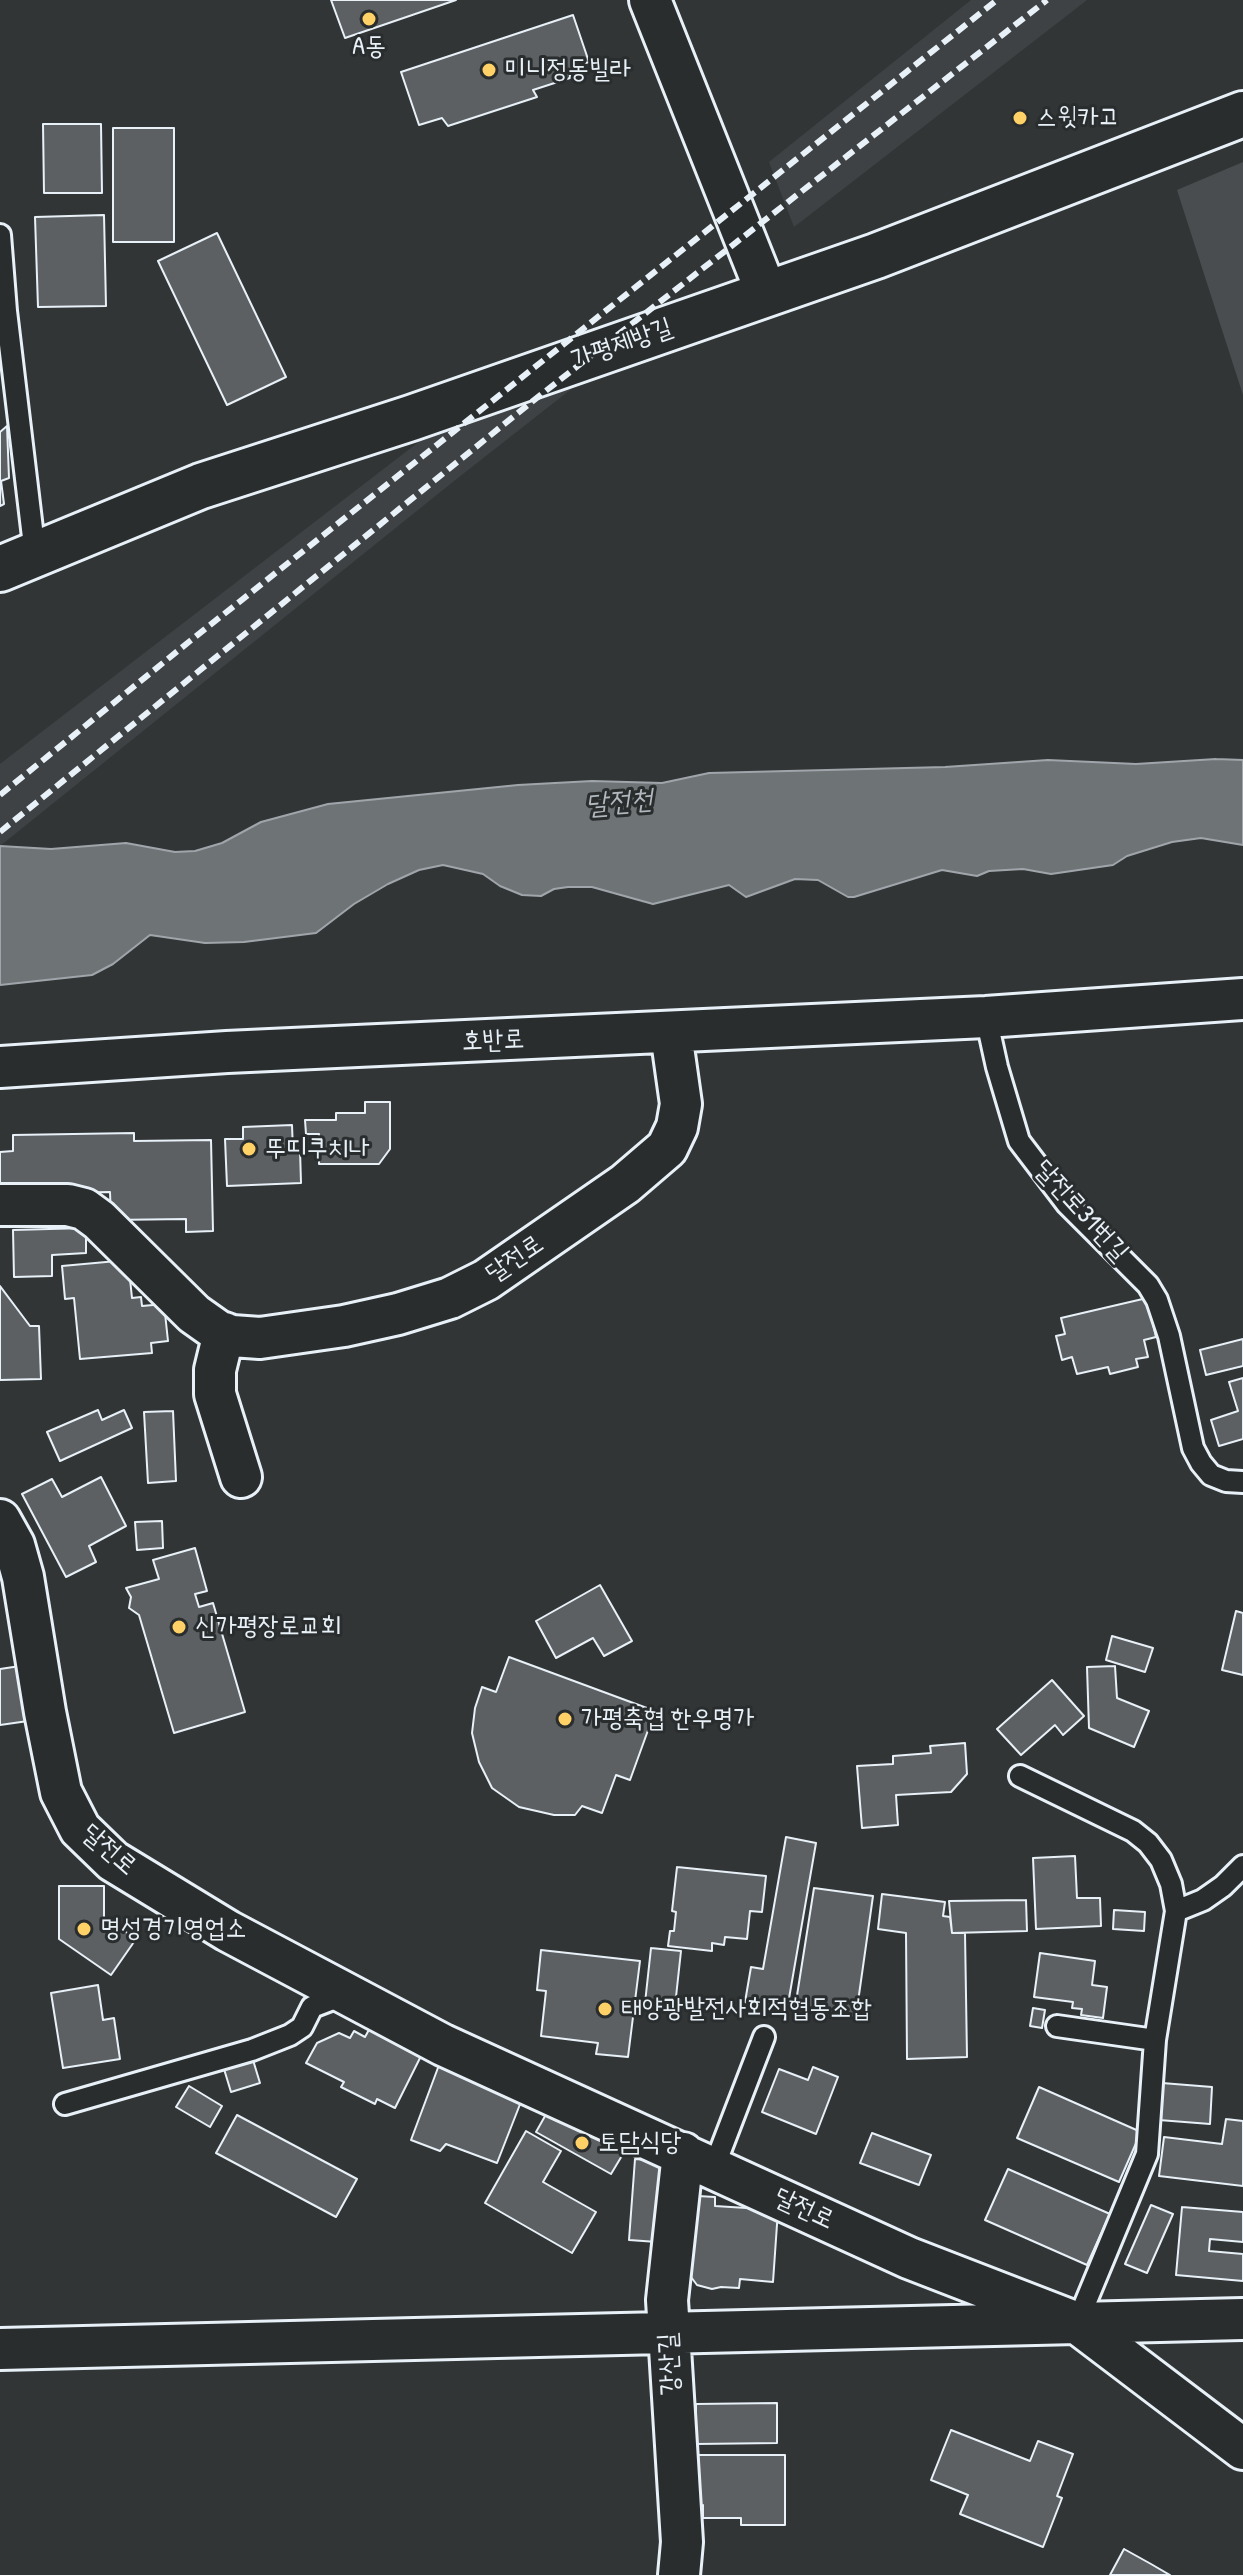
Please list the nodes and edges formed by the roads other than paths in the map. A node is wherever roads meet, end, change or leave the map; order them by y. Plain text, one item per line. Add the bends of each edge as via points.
1 (650, 0) edge
2 (1243, 114) edge
3 (0, 235) edge
4 (767, 294) junction
5 (3, 310) edge
6 (18, 561) edge
7 (1243, 999) edge
8 (986, 1017) junction
9 (671, 1033) junction
10 (0, 1067) edge
11 (0, 1205) edge
12 (224, 1333) junction
13 (241, 1477) dead end
14 (1243, 1482) edge
15 (5, 1538) edge
16 (1020, 1776) dead end
17 (1243, 1866) edge
18 (1176, 1911) junction
19 (347, 1994) junction
20 (1057, 2026) dead end
21 (764, 2037) dead end
22 (1155, 2040) junction
23 (65, 2104) dead end
24 (698, 2160) junction
25 (1243, 2319) edge
26 (1077, 2323) junction
27 (668, 2331) junction
28 (0, 2349) edge
29 (1243, 2449) edge
30 (679, 2575) edge

1 - 4 street
2 - 4 street, 가평제방길
3 - 5 lane
4 - 6 street, 가평제방길 via 201,486
5 - 6 lane
7 - 8 street
8 - 9 street, 호반로
8 - 14 lane, 달전로31번길 via 1019,1141 1067,1204 1152,1292 1169,1336 1193,1448 1211,1475
9 - 10 street, 호반로
9 - 12 street, 달전로 via 681,1104 667,1148 625,1184 486,1280 450,1298 344,1326 260,1338
11 - 12 street, 달전로 via 84,1209 194,1314
12 - 13 street via 215,1394
15 - 19 street, 달전로 via 23,1577 56,1774 80,1829 113,1861 228,1931
16 - 18 lane via 1148,1843 1171,1884
17 - 18 lane via 1203,1900
18 - 22 lane
19 - 23 lane via 312,2007 302,2027 278,2040
19 - 24 street, 달전로 via 443,2045
20 - 22 lane
21 - 24 lane
22 - 26 lane via 1147,2154
24 - 26 street, 달전로 via 909,2258
24 - 27 street, 강산길 via 667,2300
25 - 26 street
26 - 27 street
26 - 29 street, 달전로
27 - 28 street
27 - 30 street, 강산길 via 682,2542

